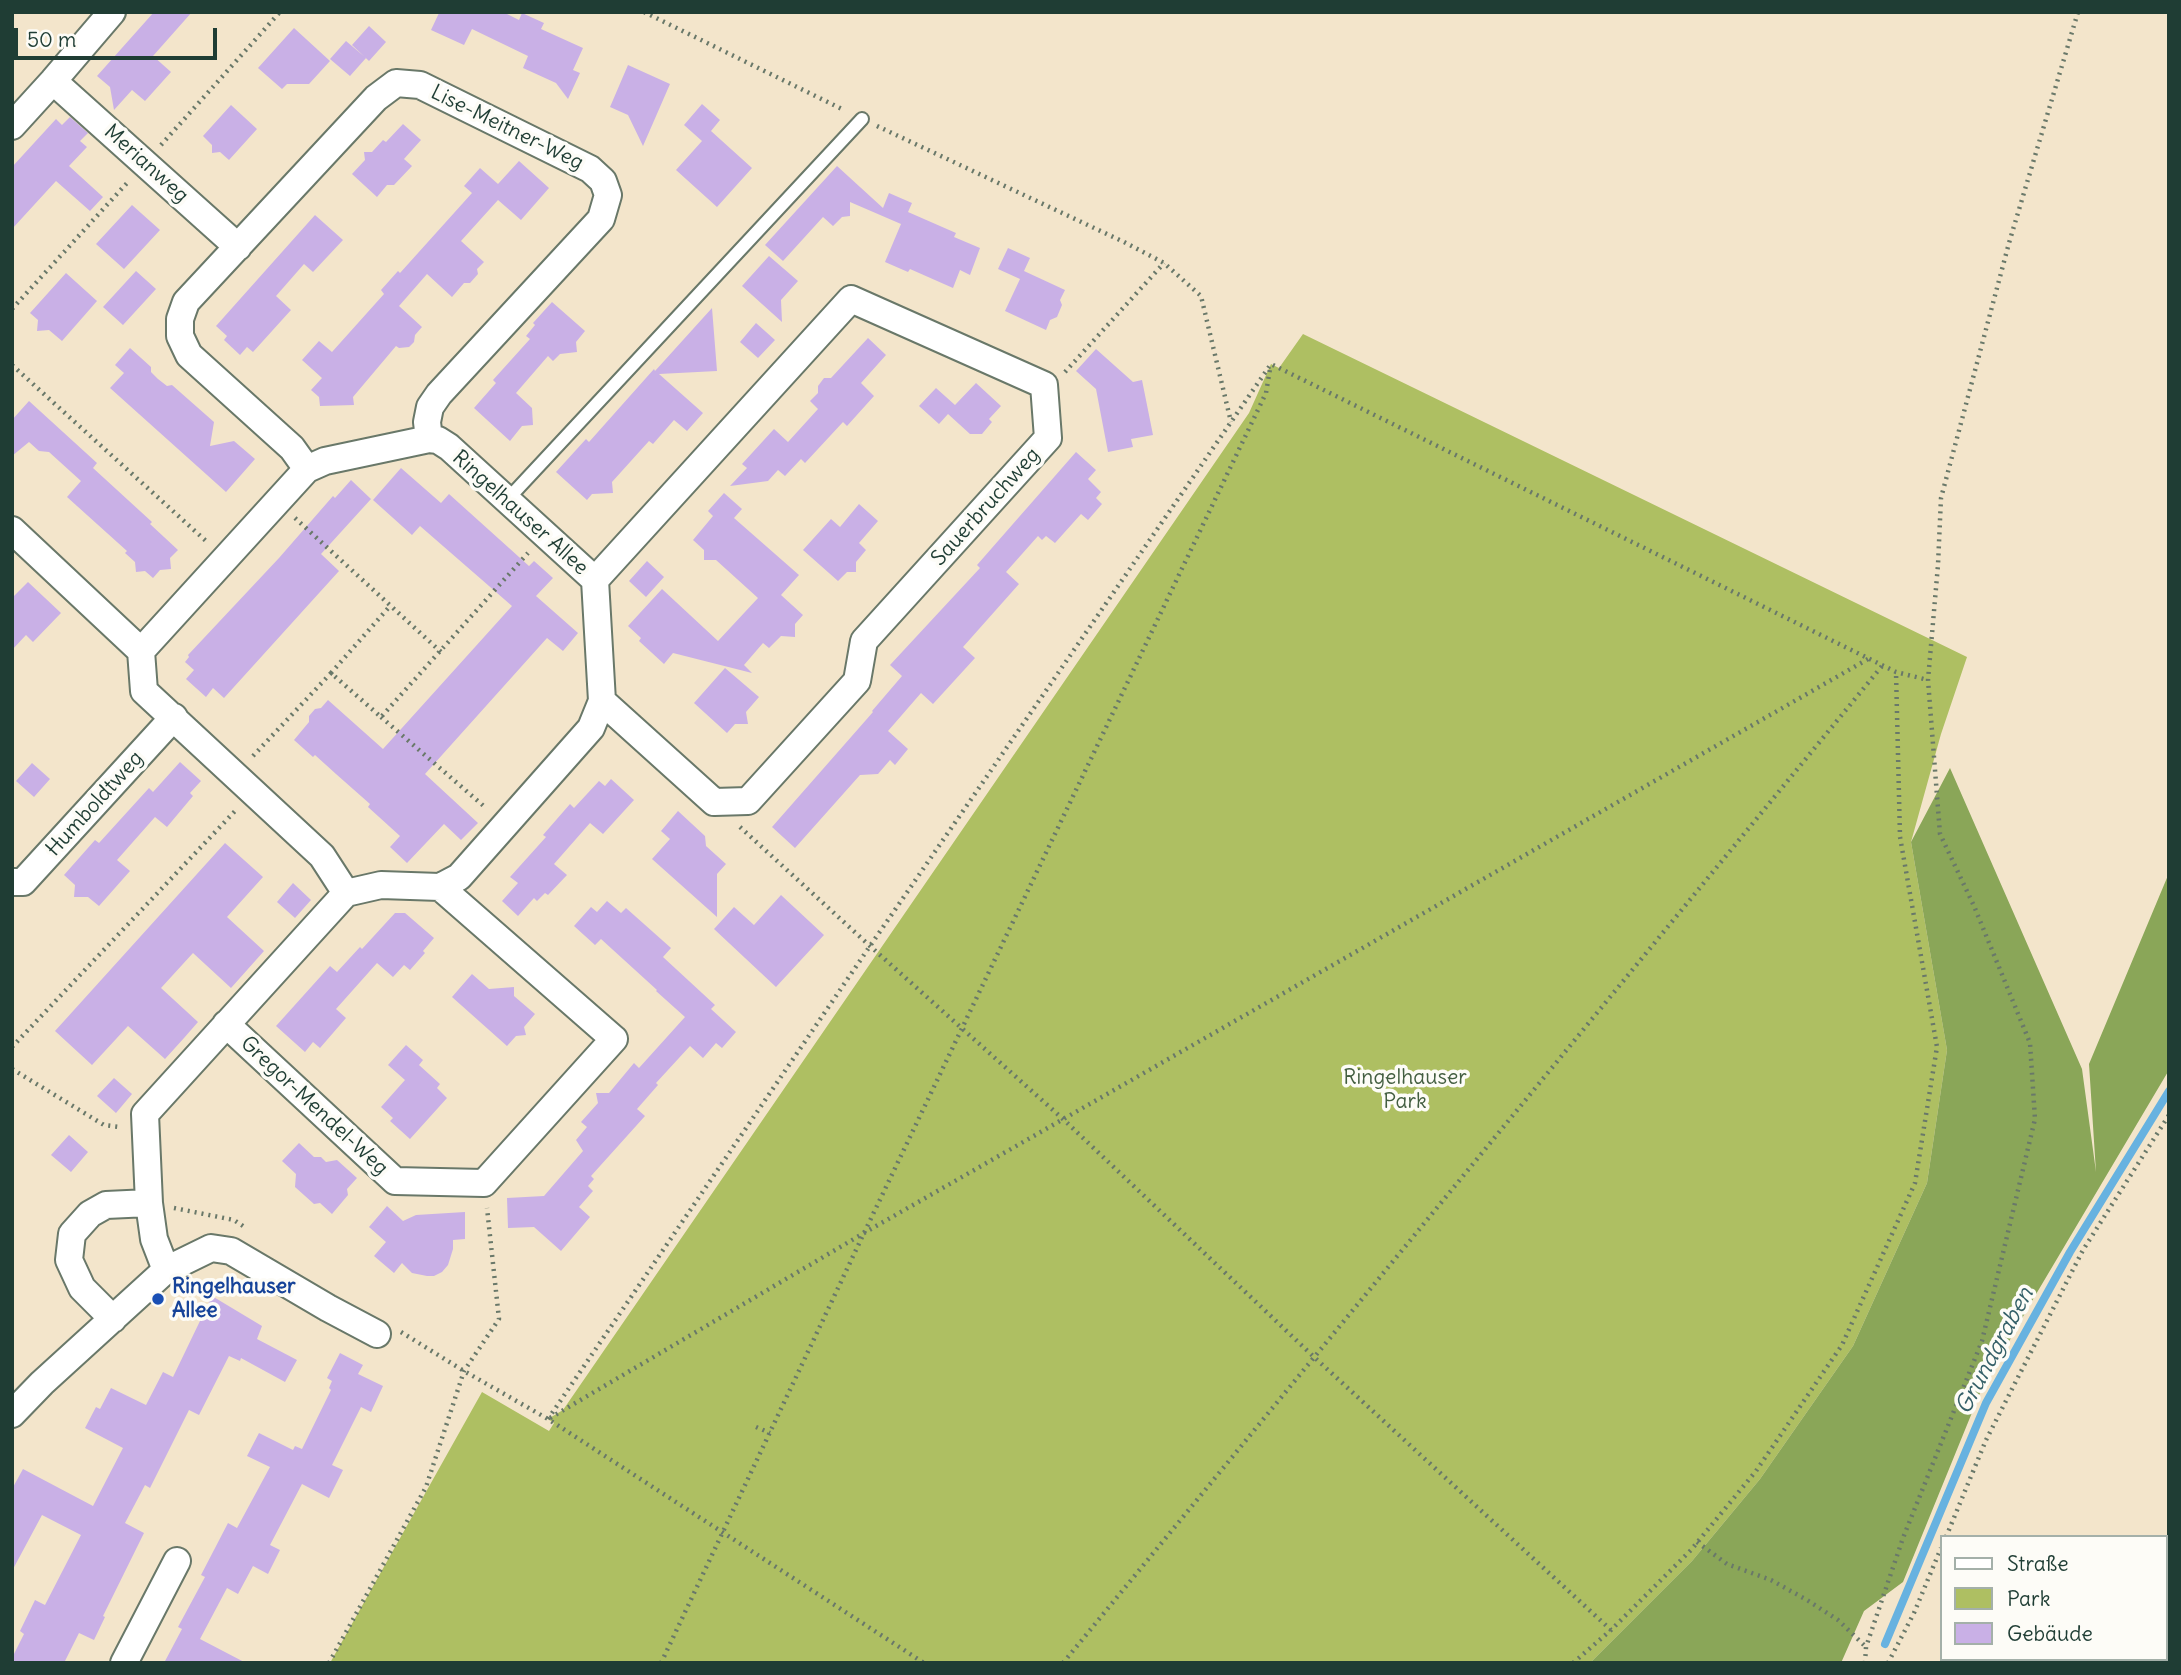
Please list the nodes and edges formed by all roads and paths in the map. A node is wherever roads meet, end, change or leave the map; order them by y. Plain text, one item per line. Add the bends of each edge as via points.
1 (112, 12) edge
2 (281, 12) edge
3 (644, 12) edge
4 (2078, 12) edge
5 (53, 81) junction
6 (862, 119) junction
7 (12, 126) edge
8 (145, 163) junction
9 (238, 247) junction
10 (1164, 263) junction
11 (12, 309) edge
12 (12, 365) edge
13 (1271, 365) junction
14 (1044, 385) junction
15 (1231, 422) junction
16 (429, 439) junction
17 (307, 469) junction
18 (507, 500) junction
19 (276, 501) junction
20 (12, 530) edge
21 (545, 534) junction
22 (225, 558) junction
23 (595, 580) junction
24 (390, 606) junction
25 (141, 651) junction
26 (441, 652) junction
27 (1868, 658) junction
28 (1882, 665) junction
29 (1896, 672) junction
30 (331, 673) junction
31 (1928, 680) junction
32 (601, 701) junction
33 (174, 717) junction
34 (381, 717) junction
35 (244, 783) junction
36 (714, 802) junction
37 (505, 825) junction
38 (12, 882) edge
39 (440, 887) junction
40 (346, 893) junction
41 (870, 946) junction
42 (226, 1024) junction
43 (962, 1028) junction
44 (12, 1047) edge
45 (12, 1069) edge
46 (2169, 1115) edge
47 (1063, 1119) junction
48 (145, 1130) junction
49 (484, 1183) junction
50 (149, 1203) junction
51 (864, 1233) junction
52 (166, 1270) junction
53 (113, 1319) junction
54 (377, 1334) joint
55 (1314, 1357) junction
56 (464, 1371) junction
57 (12, 1414) edge
58 (548, 1419) junction
59 (756, 1427) dead end
60 (769, 1433) junction
61 (723, 1532) junction
62 (1947, 1535) edge
63 (1697, 1542) junction
64 (1940, 1550) edge
65 (177, 1561) dead end
66 (1611, 1630) junction
67 (1866, 1647) junction
68 (124, 1663) edge
69 (329, 1663) edge
70 (660, 1663) edge
71 (924, 1663) edge
72 (1063, 1663) edge
73 (1573, 1663) edge
74 (1865, 1663) edge
75 (1888, 1663) edge

1 - 5 street
2 - 8 path
3 - 6 path
4 - 31 path via 2009,243 1941,498
5 - 7 street
5 - 8 street, Merianweg
6 - 10 path
6 - 18 lane
8 - 9 street, Merianweg
8 - 11 path
9 - 16 street, Lise-Meitner-Weg via 376,98 396,83 420,85 590,169 603,181 608,195 601,219 439,394 430,407
9 - 17 street, Lise-Meitner-Weg via 186,302 180,336 189,355 292,448
10 - 14 path via 1059,378
10 - 15 path via 1201,296
12 - 22 path
13 - 15 path
13 - 27 path
13 - 43 path via 1266,393
14 - 23 street via 851,299
14 - 36 street, Sauerbruchweg via 1048,438 864,641 857,681 748,801
15 - 41 path
16 - 17 street, Ringelhauser Allee
16 - 18 street, Ringelhauser Allee via 449,447
17 - 19 street, Ringelhauser Allee
18 - 21 street, Ringelhauser Allee
19 - 22 street, Ringelhauser Allee
19 - 24 path
20 - 25 street
21 - 23 street, Ringelhauser Allee
21 - 26 path
22 - 25 street, Ringelhauser Allee
23 - 32 street, Ringelhauser Allee
24 - 26 path
24 - 30 path
25 - 33 street via 144,691
26 - 34 path
27 - 28 path
27 - 47 path
28 - 29 path
28 - 55 path
29 - 31 path
29 - 63 path via 1900,837 1937,1047 1916,1183 1842,1345 1756,1471
30 - 34 path
30 - 35 path
31 - 67 path via 1940,834 2030,1043 2035,1119 1982,1341 1903,1538
32 - 36 street
32 - 37 street, Ringelhauser Allee via 592,728
33 - 35 street
33 - 38 street, Humboldtweg via 23,882
34 - 37 path
35 - 40 street via 322,856
35 - 44 path
36 - 41 path
37 - 39 street, Ringelhauser Allee via 459,877
39 - 40 street via 381,885
39 - 49 street via 614,1040
40 - 42 street
41 - 43 path
41 - 58 path
42 - 48 street via 145,1114
42 - 49 street, Gregor-Mendel-Weg via 395,1181
43 - 47 path
43 - 51 path
45 - 48 path via 104,1125
46 - 62 path via 2083,1250 1986,1440
47 - 51 path
47 - 55 path
48 - 50 street
49 - 56 path via 499,1319
50 - 52 street via 153,1239
50 - 53 street via 106,1205 90,1214 72,1234 69,1260 82,1288
51 - 58 path
51 - 60 path
52 - 53 street
52 - 54 street via 211,1248 231,1251
53 - 57 street
54 - 56 path via 386,1323
55 - 66 path
55 - 72 path
56 - 58 path
56 - 69 path via 426,1487
58 - 61 path
59 - 60 path
60 - 61 path
61 - 70 path
61 - 71 path
63 - 66 path
63 - 67 path via 1727,1564 1807,1600 1838,1620
64 - 75 path
65 - 68 street
66 - 73 path
67 - 74 path

